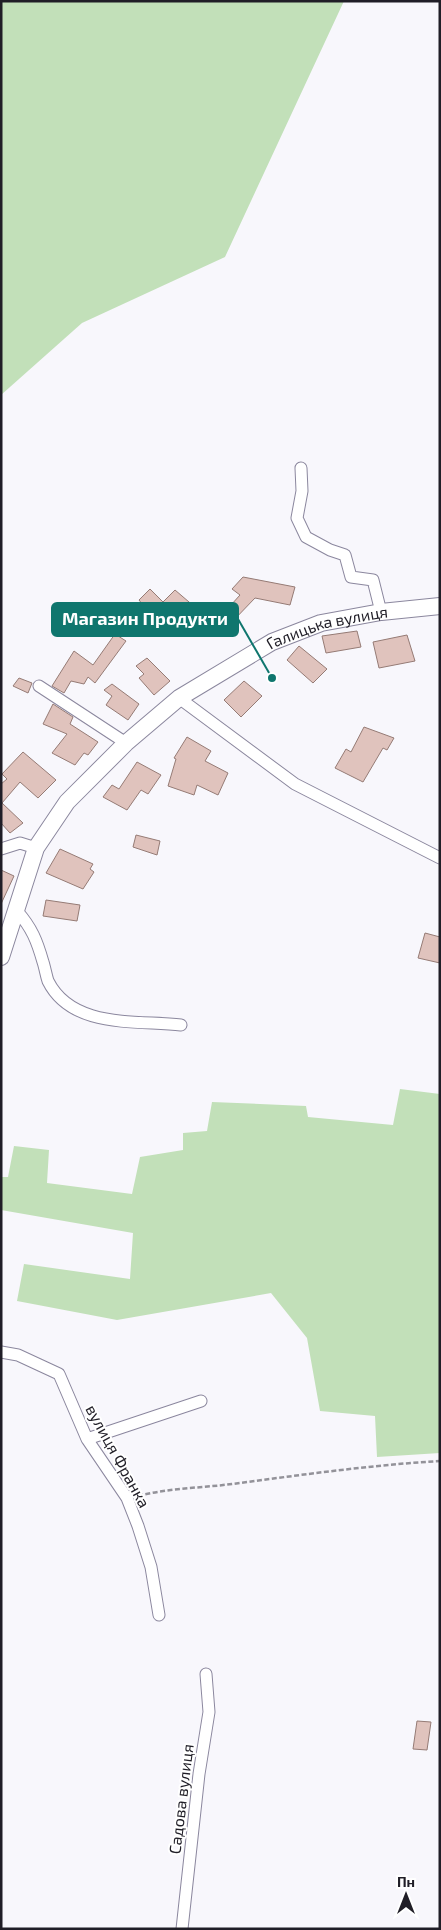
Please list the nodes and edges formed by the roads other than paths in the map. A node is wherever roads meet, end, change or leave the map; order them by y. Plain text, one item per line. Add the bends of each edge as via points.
1 (301, 468) dead end
2 (440, 606) edge
3 (381, 612) junction
4 (39, 686) dead end
5 (179, 698) junction
6 (126, 743) junction
7 (36, 848) junction
8 (1, 849) edge
9 (440, 858) edge
10 (17, 911) junction
11 (1, 957) edge
12 (181, 1025) dead end
13 (1, 1352) edge
14 (202, 1401) dead end
15 (87, 1439) junction
16 (159, 1615) dead end
17 (206, 1674) dead end
18 (182, 1929) edge

1 - 3 street via 302,491 297,518 306,537 345,555 351,577 373,580
2 - 3 main road, Галицька вулиця
3 - 5 main road, Галицька вулиця via 321,623 272,642
4 - 6 street
5 - 6 main road, Галицька вулиця
5 - 9 street via 295,784
6 - 7 main road, Галицька вулиця via 67,802
7 - 8 street via 20,843
7 - 10 main road, Галицька вулиця
10 - 11 main road, Галицька вулиця
10 - 12 street via 30,926 56,994 70,1005 101,1019
13 - 15 street, вулиця Франка via 18,1355 59,1374
14 - 15 street
15 - 16 street, вулиця Франка via 127,1498 151,1567
17 - 18 street, Садова вулиця via 209,1712

